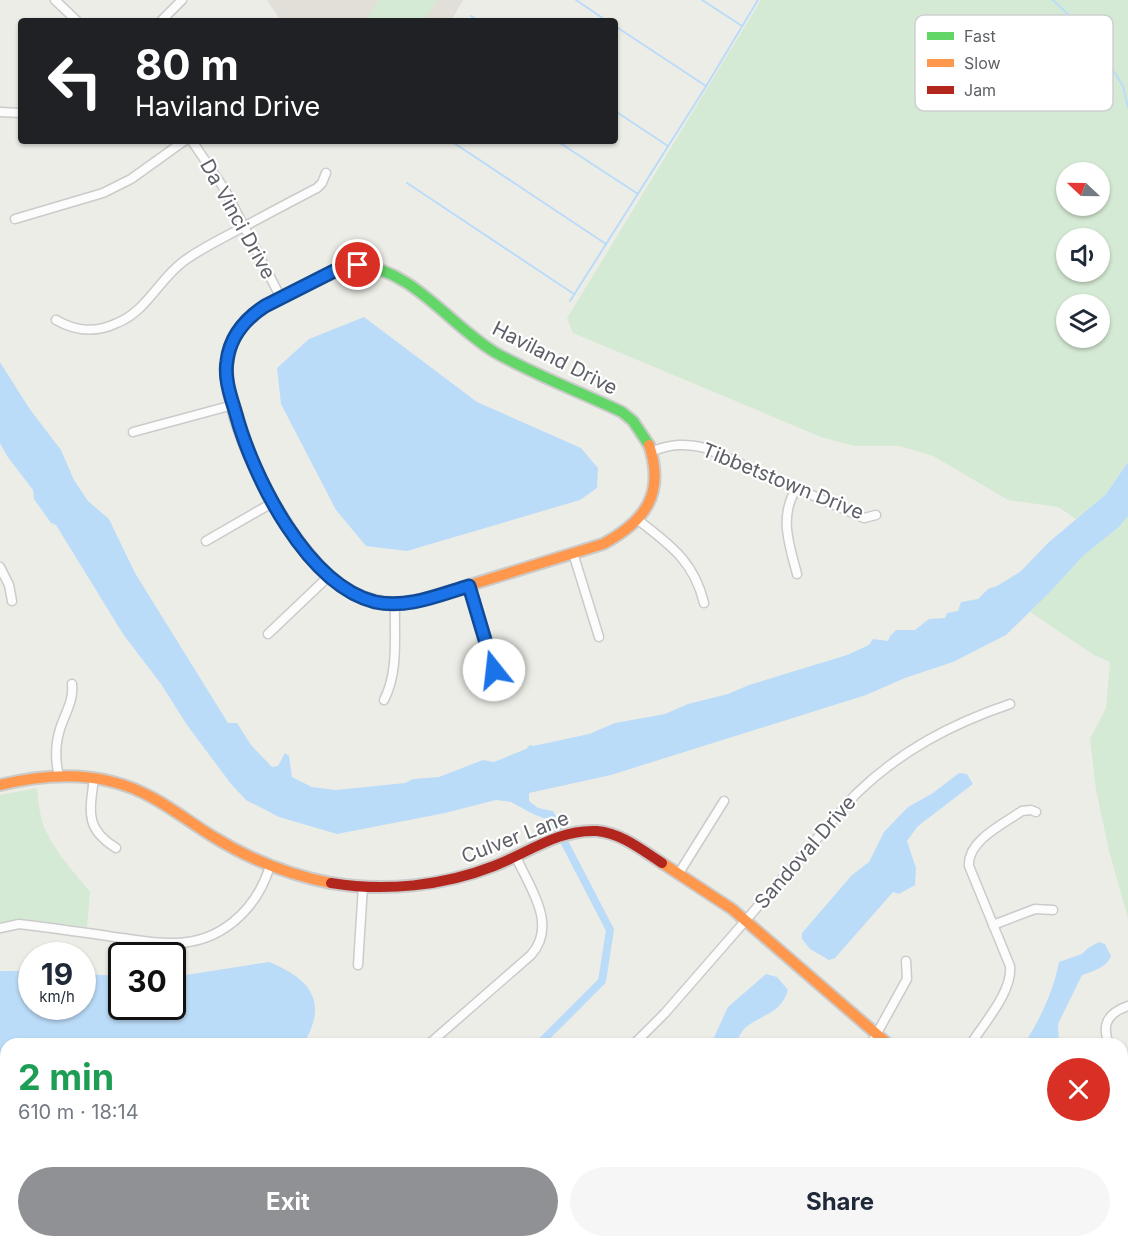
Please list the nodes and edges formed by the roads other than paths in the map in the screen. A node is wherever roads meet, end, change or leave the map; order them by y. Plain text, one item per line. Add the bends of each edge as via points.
1 (55, 0) edge
2 (182, 0) edge
3 (74, 18) edge
4 (164, 18) edge
5 (0, 112) edge
6 (18, 113) edge
7 (180, 144) edge
8 (194, 144) edge
9 (326, 173) dead end
10 (15, 219) dead end
11 (244, 226) junction
12 (281, 298) junction
13 (56, 320) dead end
14 (233, 405) junction
15 (133, 432) dead end
16 (653, 451) junction
17 (796, 489) junction
18 (273, 503) junction
19 (876, 515) dead end
20 (638, 520) junction
21 (206, 541) dead end
22 (573, 553) junction
23 (0, 567) edge
24 (797, 574) dead end
25 (328, 576) junction
26 (469, 586) junction
27 (12, 601) dead end
28 (704, 603) dead end
29 (395, 604) junction
30 (268, 634) dead end
31 (598, 637) dead end
32 (494, 670) dead end
33 (72, 684) dead end
34 (384, 700) dead end
35 (1010, 704) dead end
36 (59, 776) junction
37 (94, 778) junction
38 (0, 784) edge
39 (724, 801) dead end
40 (1036, 812) dead end
41 (116, 848) dead end
42 (516, 857) junction
43 (270, 866) junction
44 (679, 873) junction
45 (363, 886) junction
46 (1053, 910) dead end
47 (745, 920) junction
48 (993, 925) junction
49 (0, 928) edge
50 (906, 961) dead end
51 (358, 965) dead end
52 (1128, 1006) edge
53 (436, 1038) edge
54 (640, 1038) edge
55 (872, 1038) edge
56 (875, 1038) edge
57 (975, 1038) edge
58 (1107, 1038) edge

1 - 3 street
2 - 4 street
5 - 6 street
7 - 10 street via 131,179 103,193
8 - 11 street, Da Vinci Drive via 225,189
9 - 11 street via 317,188
11 - 12 street, Da Vinci Drive
11 - 13 street via 181,263 137,312 119,323 84,331
12 - 14 street, Haviland Drive via 255,313 233,340 226,371
12 - 16 street, Haviland Drive via 346,267 370,265 388,270 460,327 514,362 630,416
14 - 15 street
14 - 18 street, Haviland Drive via 243,441
16 - 17 street, Tibbetstown Drive via 675,445 699,446
16 - 20 street, Haviland Drive via 652,494
17 - 19 street, Tibbetstown Drive via 864,518
17 - 24 street via 788,504 785,524
18 - 21 street
18 - 25 street, Haviland Drive
20 - 22 street, Haviland Drive via 614,538
20 - 28 street via 685,561
22 - 26 street, Haviland Drive
22 - 31 street
23 - 27 street
25 - 29 street, Haviland Drive via 363,598
25 - 30 street
26 - 29 street, Haviland Drive
26 - 32 street
29 - 34 street via 394,669
33 - 36 street via 74,695 57,739
35 - 47 street, Sandoval Drive via 947,728 888,765 855,795
36 - 37 street, Culver Lane
36 - 38 street, Culver Lane
37 - 41 street via 90,817 95,831
37 - 43 street, Culver Lane via 127,786 159,800 231,848
39 - 44 street
40 - 48 street via 1022,811 976,843 969,855 969,866
42 - 44 street, Culver Lane via 561,835 598,831 619,836
42 - 45 street, Culver Lane via 437,882
42 - 53 street via 542,916 540,943
43 - 45 street, Culver Lane via 313,879
43 - 49 street via 256,899 240,918 195,941 169,943 19,924
44 - 47 street, Culver Lane
45 - 51 street
46 - 48 street via 1035,909
47 - 54 street, Sandoval Drive
47 - 55 street, Culver Lane
48 - 57 street via 1010,966 1010,978
50 - 56 street via 907,979
52 - 58 street via 1108,1019

